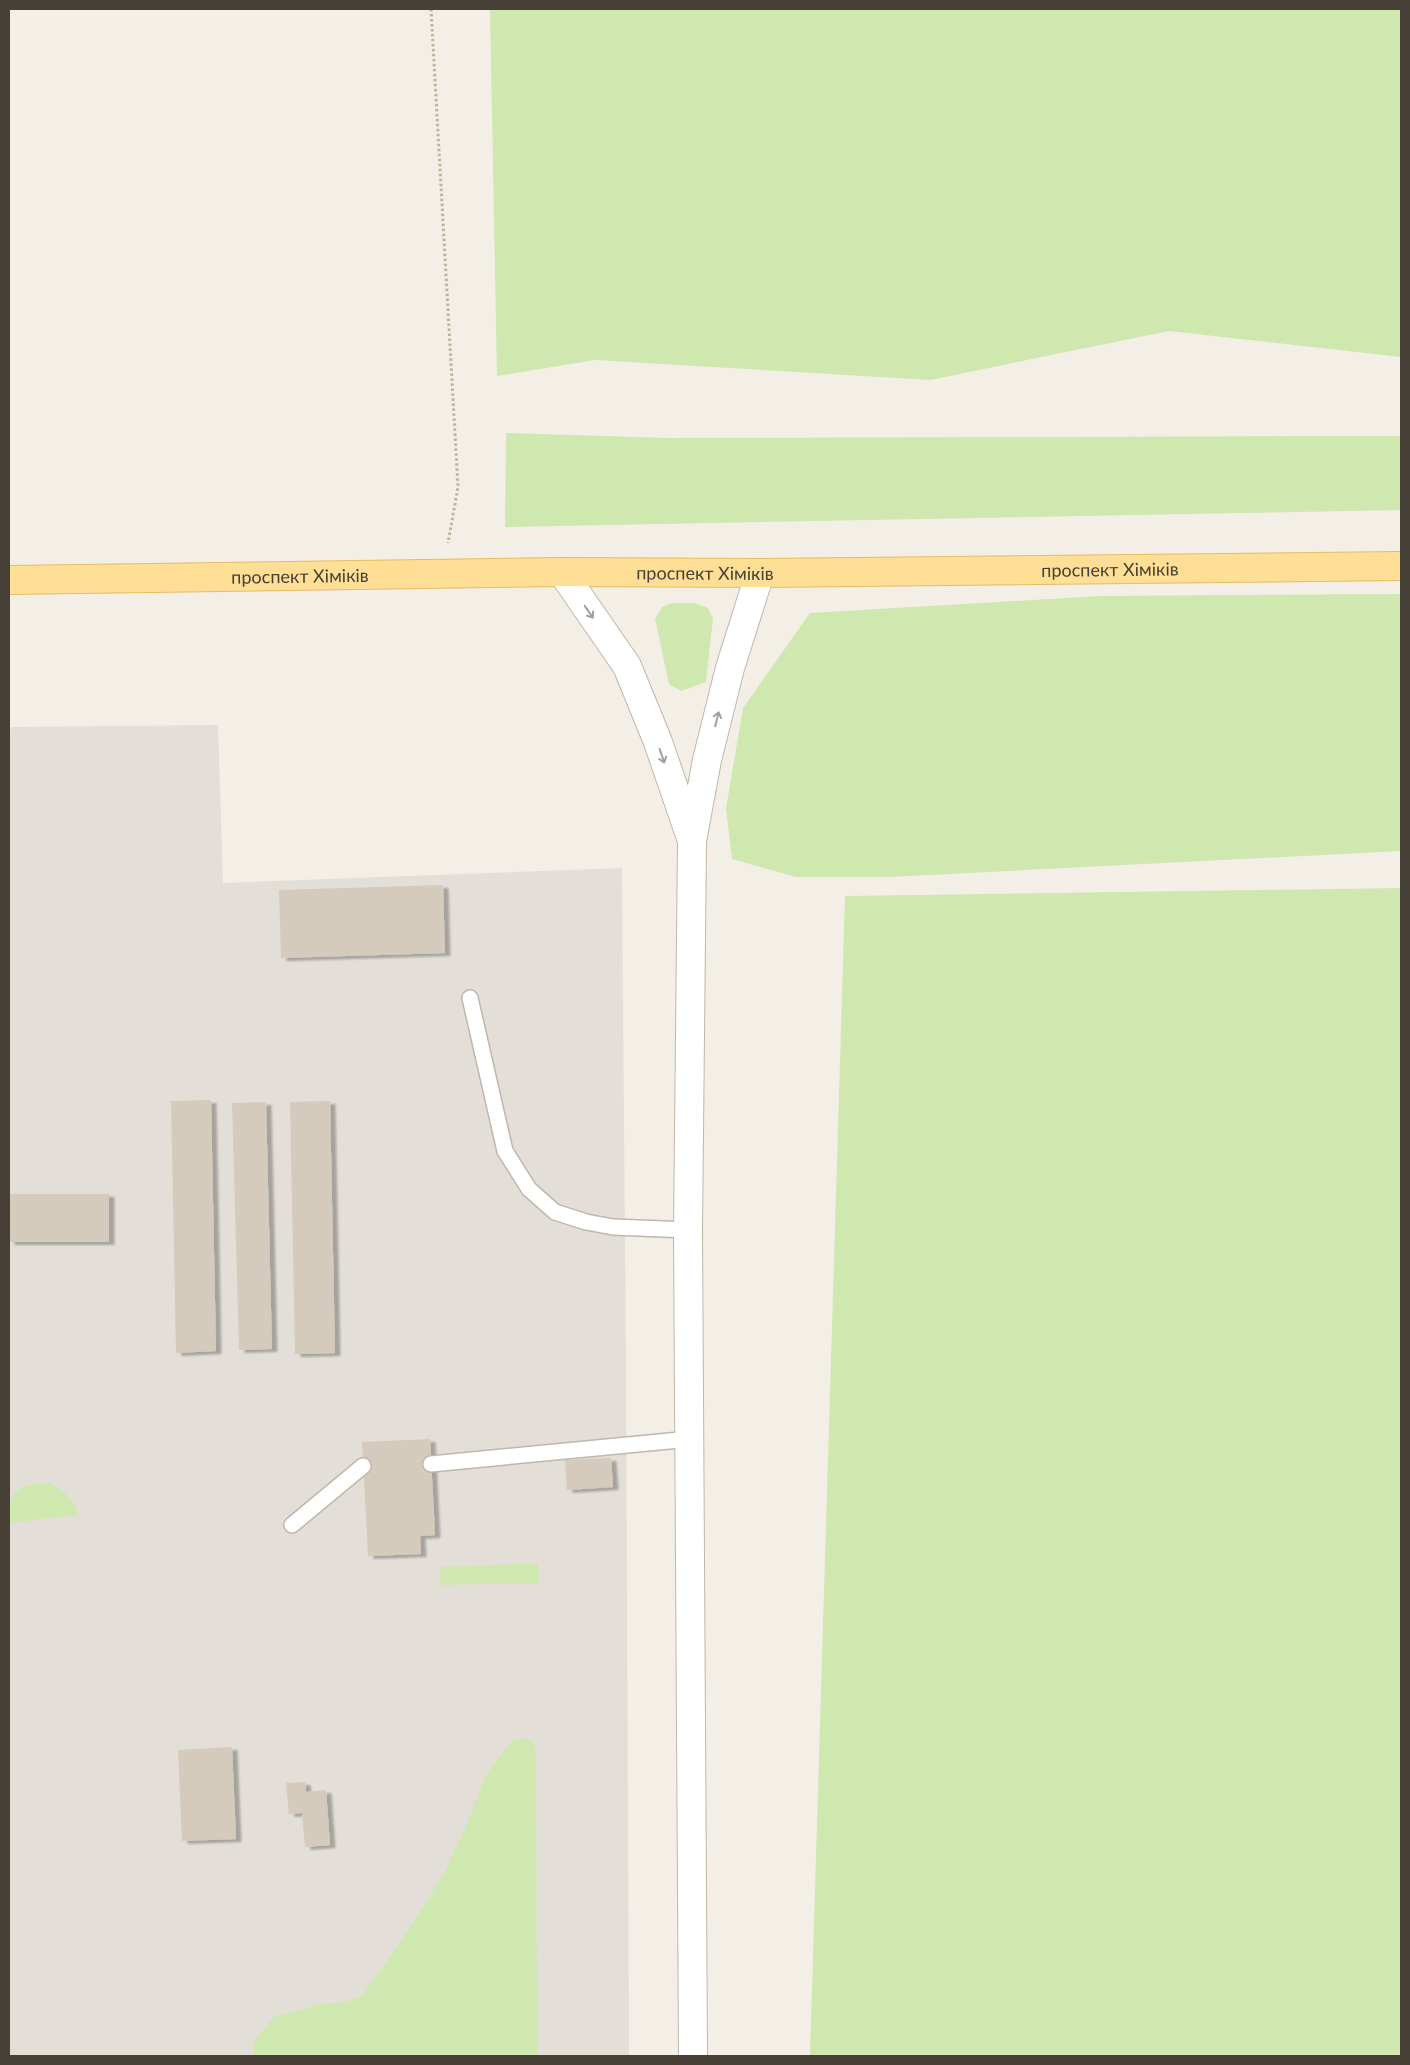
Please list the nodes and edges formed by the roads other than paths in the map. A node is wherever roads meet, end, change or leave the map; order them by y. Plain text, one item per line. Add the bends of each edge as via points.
1 (1401, 566) edge
2 (562, 572) junction
3 (760, 573) junction
4 (9, 580) edge
5 (692, 841) junction
6 (470, 998) dead end
7 (688, 1230) junction
8 (690, 1439) junction
9 (432, 1464) dead end
10 (364, 1466) dead end
11 (292, 1525) dead end
12 (693, 2056) edge

1 - 3 main road, проспект Хіміків
2 - 3 main road, проспект Хіміків
2 - 4 main road, проспект Хіміків
2 -> 5 street via 627,666 658,742
5 -> 3 street via 707,760 730,668
5 - 7 street
6 - 7 lane via 505,1151 529,1189 555,1212 586,1222 613,1227
7 - 8 street
8 - 9 lane
8 - 12 street
10 - 11 lane

